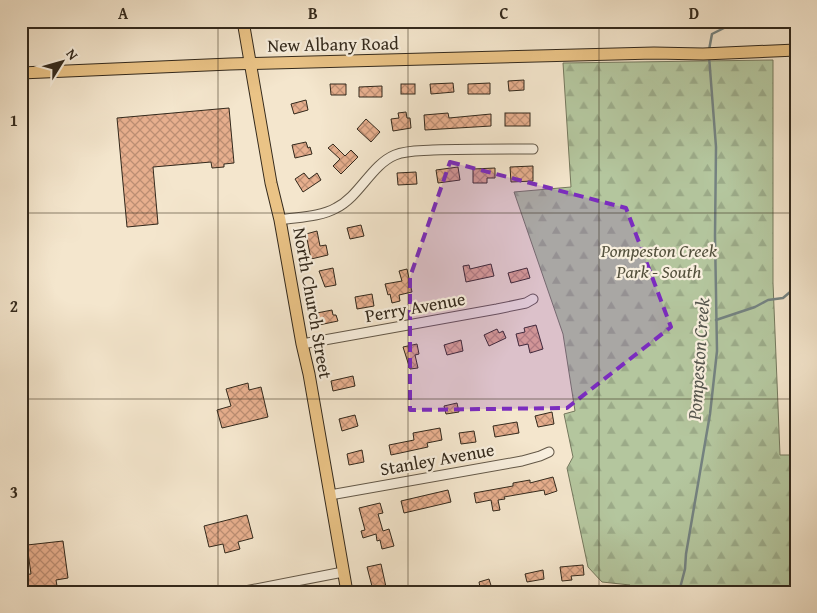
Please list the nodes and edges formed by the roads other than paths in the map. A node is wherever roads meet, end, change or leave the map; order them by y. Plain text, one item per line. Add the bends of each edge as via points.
1 (243, 21) edge
2 (796, 50) edge
3 (250, 63) junction
4 (21, 73) edge
5 (533, 149) dead end
6 (280, 220) junction
7 (533, 299) dead end
8 (302, 344) junction
9 (549, 452) dead end
10 (330, 495) junction
11 (343, 572) junction
12 (240, 592) edge
13 (347, 592) edge

1 - 3 main road, North Church Street
2 - 3 main road, New Albany Road
3 - 4 main road, New Albany Road
3 - 6 main road, North Church Street
5 - 6 street via 396,154 336,208
6 - 8 main road, North Church Street
7 - 8 street, Perry Avenue via 497,310
8 - 10 main road, North Church Street
9 - 10 street, Stanley Avenue via 522,461
10 - 11 main road, North Church Street
11 - 12 street
11 - 13 main road, North Church Street

